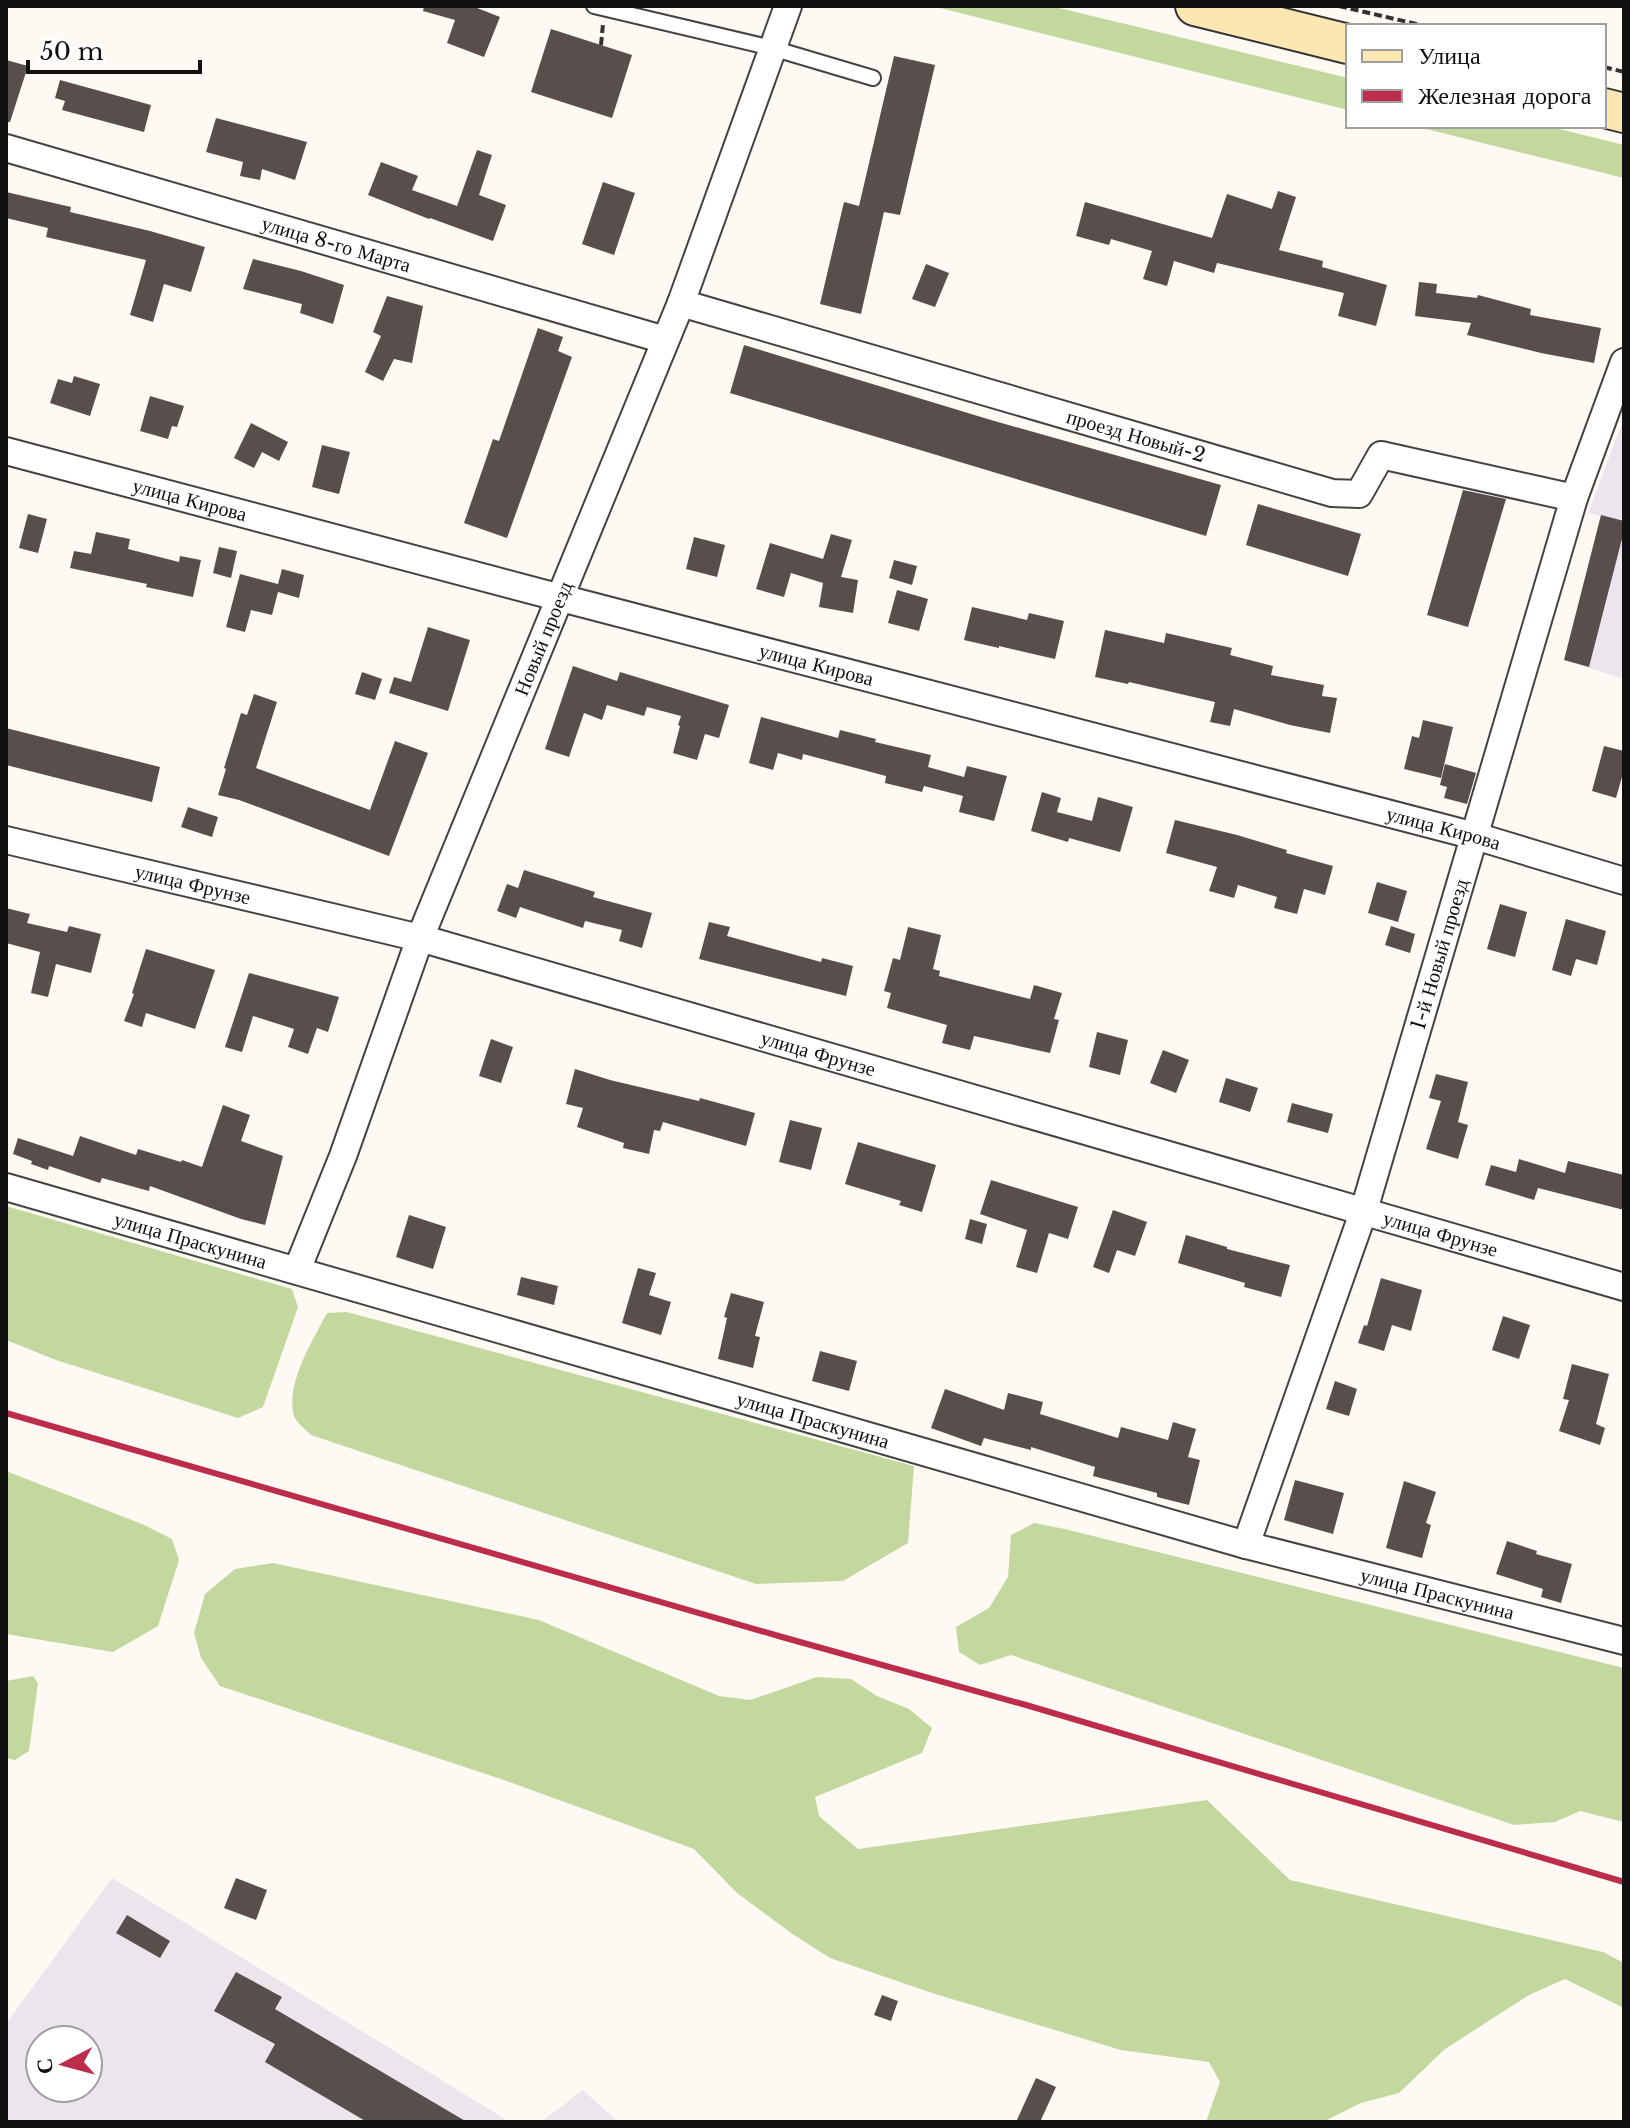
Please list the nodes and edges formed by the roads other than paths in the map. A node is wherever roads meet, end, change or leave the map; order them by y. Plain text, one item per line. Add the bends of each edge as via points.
1 (594, 6) edge
2 (788, 6) edge
3 (1195, 6) edge
4 (1346, 44) edge
5 (772, 48) junction
6 (873, 78) dead end
7 (6, 148) edge
8 (681, 303) junction
9 (665, 340) junction
10 (1624, 362) edge
11 (6, 451) edge
12 (1583, 501) junction
13 (561, 598) junction
14 (1475, 836) junction
15 (6, 840) edge
16 (1624, 881) edge
17 (420, 938) junction
18 (6, 1187) edge
19 (1364, 1210) junction
20 (297, 1270) junction
21 (1624, 1287) edge
22 (1246, 1545) junction
23 (1624, 1641) edge

1 - 5 lane
2 - 5 street, Новый проезд
3 - 4 main road
5 - 6 lane
5 - 8 street, Новый проезд
7 - 9 street, улица 8-го Марта
8 - 9 street, Новый проезд
8 - 12 street, проезд Новый-2 via 1332,493 1359,494 1381,455
9 - 13 street, Новый проезд
10 - 12 street, 1-й Новый проезд
11 - 13 street, улица Кирова
12 - 14 street, 1-й Новый проезд
13 - 14 street, улица Кирова
13 - 17 street, Новый проезд
14 - 16 street, улица Кирова
14 - 19 street, 1-й Новый проезд
15 - 17 street, улица Фрунзе
17 - 19 street, улица Фрунзе
17 - 20 street, Новый проезд
18 - 20 street, улица Праскунина
19 - 21 street, улица Фрунзе
19 - 22 street, 1-й Новый проезд
20 - 22 street, улица Праскунина
22 - 23 street, улица Праскунина

